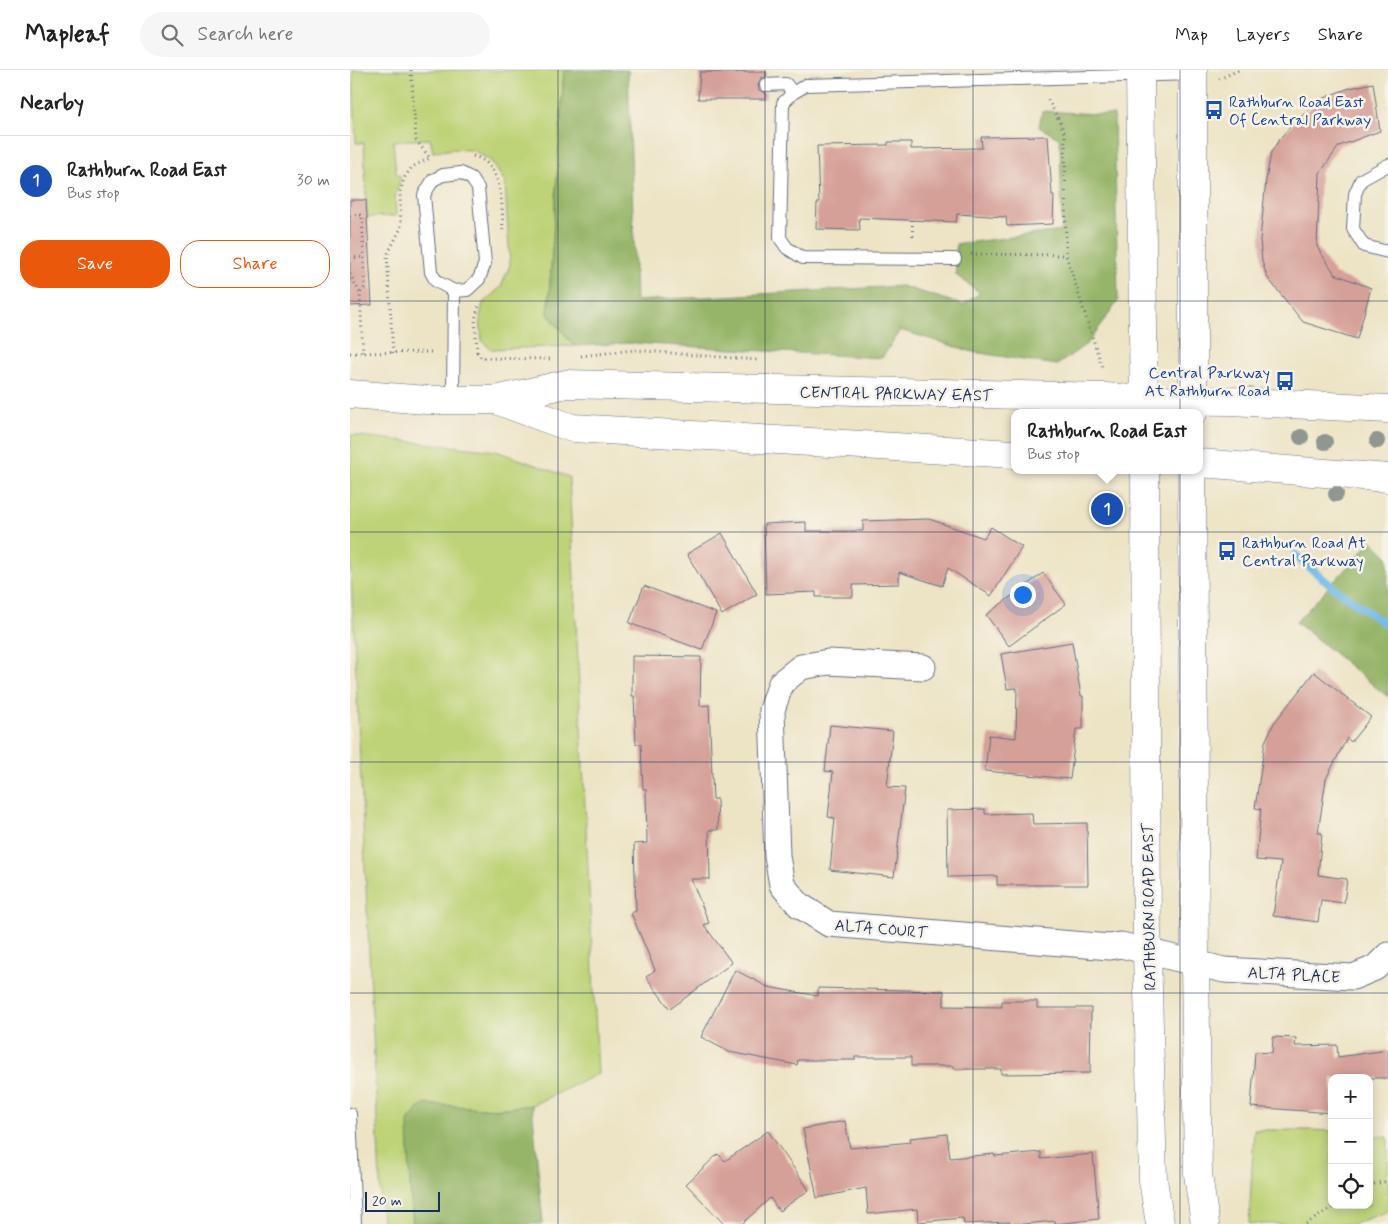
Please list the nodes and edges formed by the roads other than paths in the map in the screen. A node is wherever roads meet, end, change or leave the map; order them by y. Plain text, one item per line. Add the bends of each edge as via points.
1 (1140, 73) edge
2 (1082, 74) edge
3 (1201, 75) edge
4 (766, 85) dead end
5 (793, 93) junction
6 (1388, 165) edge
7 (1388, 252) edge
8 (955, 259) road end
9 (454, 291) junction
10 (350, 394) edge
11 (453, 400) junction
12 (496, 400) junction
13 (1144, 406) edge
14 (1193, 407) edge
15 (1388, 409) edge
16 (1011, 454) edge
17 (1203, 463) edge
18 (1144, 474) edge
19 (1192, 474) edge
20 (1388, 478) edge
21 (923, 667) dead end
22 (1147, 952) junction
23 (1388, 956) edge
24 (1195, 963) junction
25 (350, 1114) edge
26 (355, 1224) edge
27 (1160, 1224) edge
28 (1205, 1224) edge

1 - 2 lane
1 - 3 lane
1 - 13 street
2 - 5 lane via 806,85
3 - 14 street
4 - 5 lane via 786,84
5 - 8 lane via 783,103 780,238 787,248 803,258
6 - 7 lane via 1362,180 1355,194 1353,228 1364,246
9 - 9 lane via 467,290 479,279 485,263 478,188 471,178 461,173 433,180 424,195 431,272 436,281
9 - 11 lane
10 - 11 street, CENTRAL PARKWAY EAST
11 - 12 street, CENTRAL PARKWAY EAST
12 - 13 street, CENTRAL PARKWAY EAST via 566,384 1105,397
12 - 16 street, CENTRAL PARKWAY EAST via 572,428
13 - 14 street, CENTRAL PARKWAY EAST
14 - 15 street, CENTRAL PARKWAY EAST via 1230,401
17 - 20 street
18 - 22 street, RATHBURN ROAD EAST
19 - 24 street
21 - 22 street, ALTA COURT via 828,662 801,667 781,683 772,710 777,856 782,885 799,905 829,924 1121,946
22 - 24 street, ALTA COURT
22 - 27 street, RATHBURN ROAD EAST via 1153,1180
23 - 24 street, ALTA PLACE via 1375,968 1353,977 1224,970
24 - 28 street via 1198,1174
25 - 26 lane

